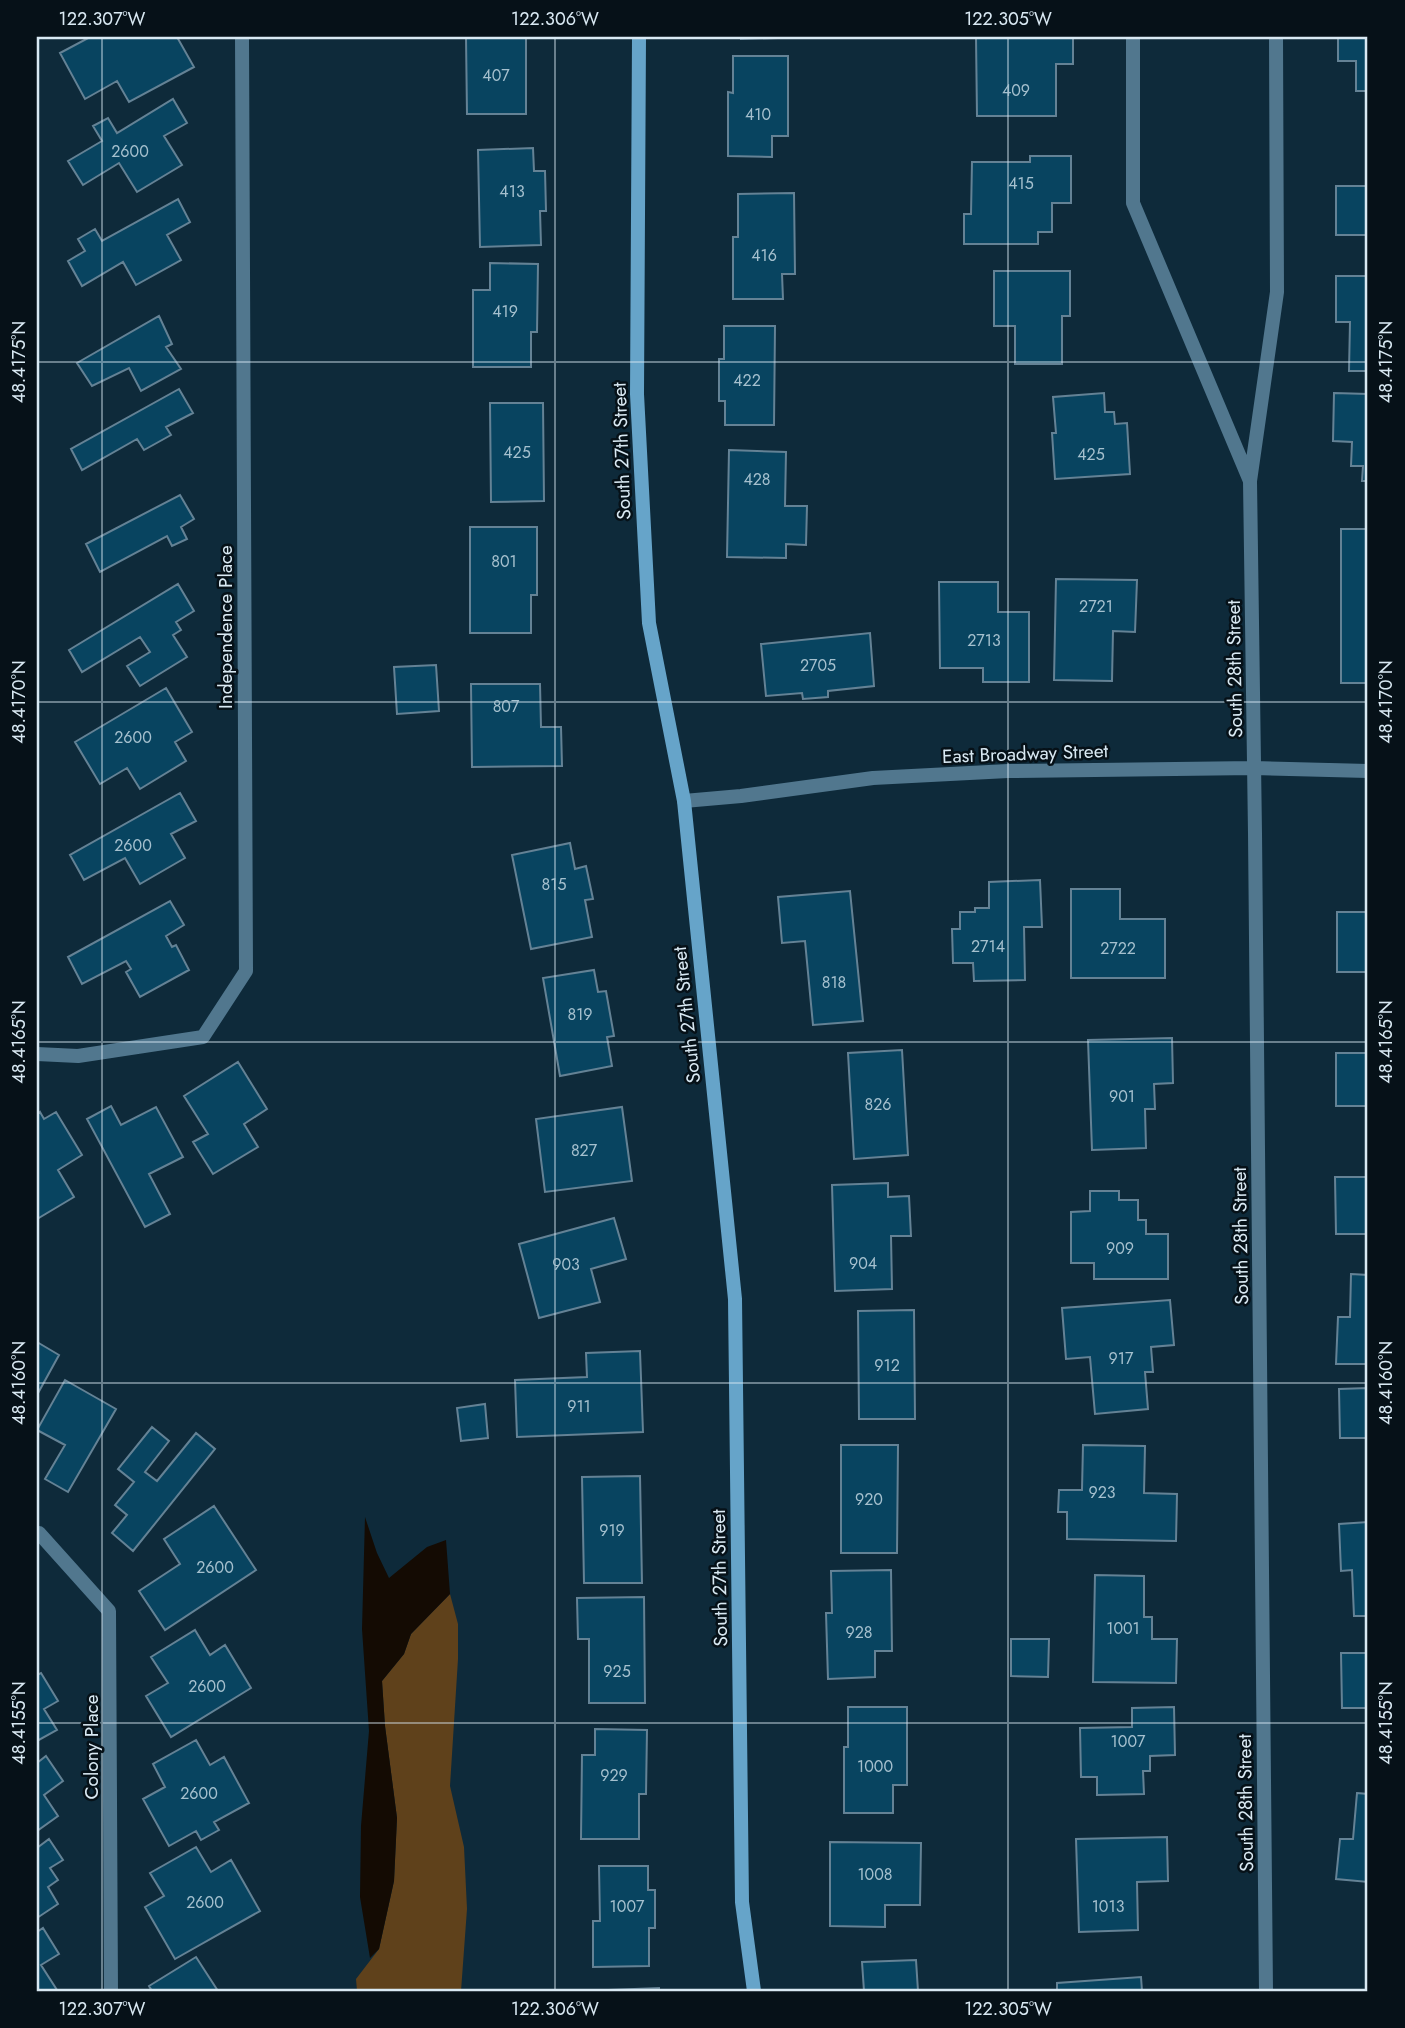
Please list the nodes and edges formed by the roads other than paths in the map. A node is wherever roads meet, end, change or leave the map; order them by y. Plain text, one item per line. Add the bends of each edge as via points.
1 (242, 37) edge
2 (639, 37) edge
3 (1133, 37) edge
4 (1276, 37) edge
5 (1250, 481) junction
6 (1254, 768) junction
7 (1368, 771) edge
8 (684, 801) junction
9 (37, 1055) edge
10 (37, 1533) edge
11 (111, 1991) edge
12 (754, 1991) edge
13 (1266, 1991) edge

1 - 9 street, Independence Place via 246,971 202,1037 78,1056
2 - 8 street, South 27th Street via 637,394 649,622
3 - 5 street, South 28th Street via 1133,203
4 - 5 street, South 28th Street via 1277,292
5 - 6 street, South 28th Street
6 - 7 street, East Broadway Street
6 - 8 street, East Broadway Street via 1009,771 887,778
6 - 13 street, South 28th Street
8 - 12 street, South 27th Street via 735,1299 742,1902
10 - 11 street, Colony Place via 109,1611

